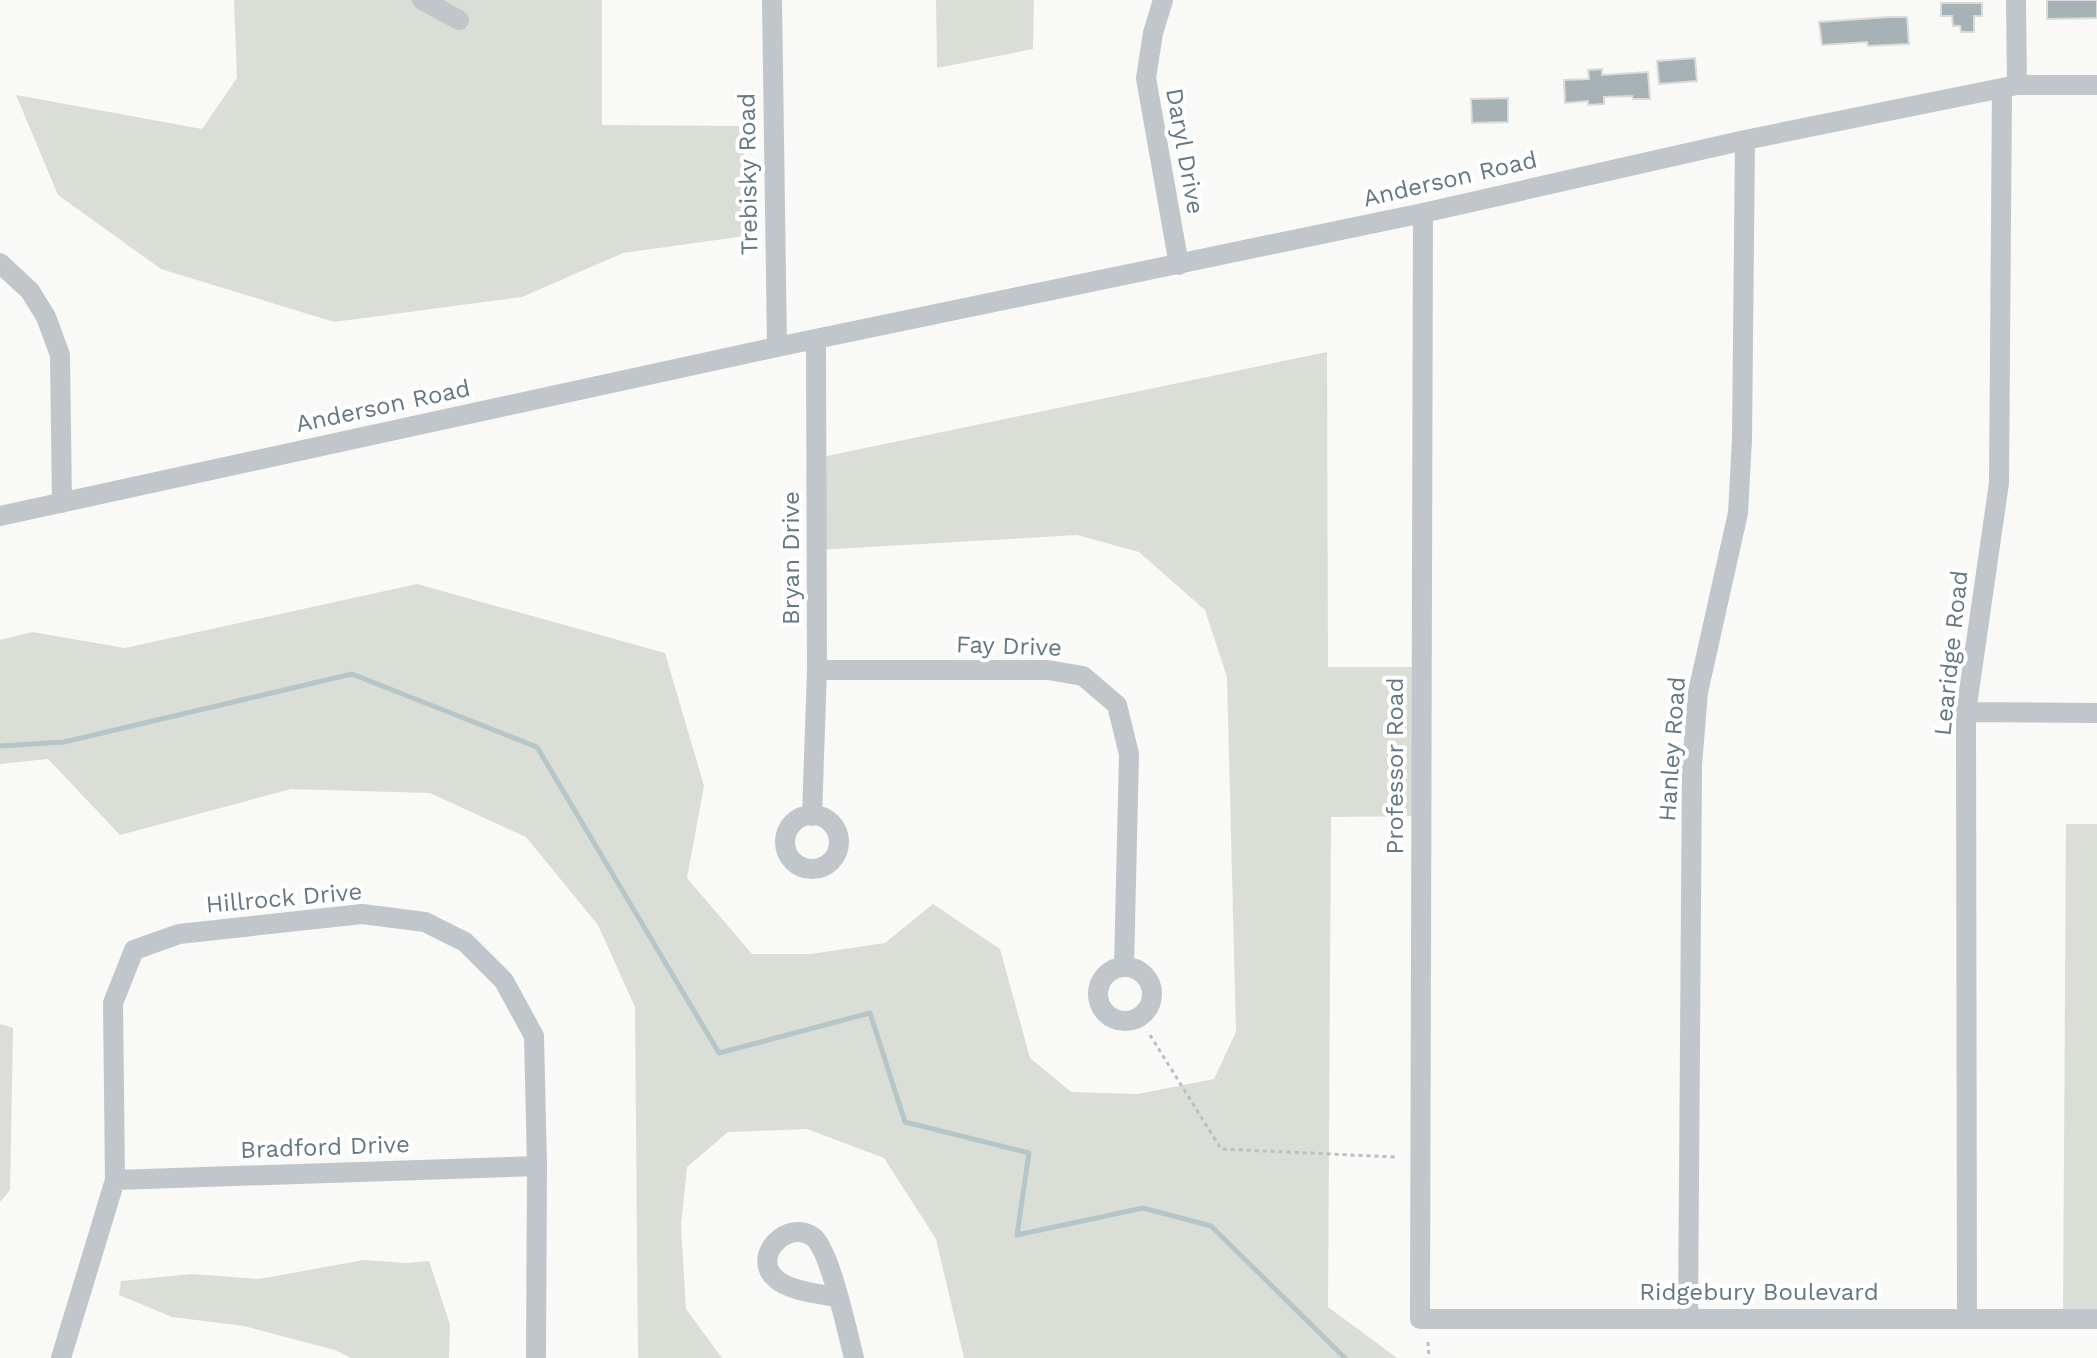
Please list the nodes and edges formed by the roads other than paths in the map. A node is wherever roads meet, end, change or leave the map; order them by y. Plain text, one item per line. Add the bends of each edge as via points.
1 (422, 0) edge
2 (772, 0) edge
3 (1163, 0) edge
4 (2016, 0) edge
5 (459, 20) dead end
6 (2097, 85) edge
7 (2010, 87) junction
8 (1745, 140) junction
9 (1423, 213) junction
10 (0, 263) edge
11 (1179, 265) junction
12 (816, 341) junction
13 (777, 347) junction
14 (62, 503) junction
15 (0, 516) edge
16 (817, 670) junction
17 (1966, 712) junction
18 (2097, 713) edge
19 (812, 816) dead end
20 (1124, 967) dead end
21 (537, 1166) junction
22 (115, 1180) junction
23 (837, 1297) dead end
24 (1688, 1318) junction
25 (1420, 1319) joint
26 (1967, 1319) junction
27 (2097, 1319) edge
28 (61, 1358) edge
29 (536, 1358) edge
30 (854, 1358) edge

1 - 5 street
2 - 13 street, Trebisky Road
3 - 11 street, Daryl Drive via 1146,78
4 - 7 street, Learidge Road
6 - 7 street, Anderson Road
7 - 8 street, Anderson Road
7 - 17 street, Learidge Road via 1999,483
8 - 9 street, Anderson Road
8 - 24 street, Hanley Road via 1738,513 1698,692 1692,765
9 - 11 street, Anderson Road
9 - 25 street, Professor Road
10 - 14 street via 30,291 60,355
11 - 12 street, Anderson Road
12 - 13 street
12 - 16 street, Bryan Drive
13 - 14 street, Anderson Road
14 - 15 street, Anderson Road
16 - 19 street, Bryan Drive
16 - 20 street, Fay Drive via 1048,670 1083,676 1117,705 1129,754
17 - 18 street
17 - 26 street, Learidge Road
21 - 22 street, Bradford Drive
21 - 22 street, Hillrock Drive via 534,1036 504,981 465,942 425,922 362,914 179,934 134,950 113,1003
21 - 29 street, Hillrock Drive
22 - 28 street, Hillrock Drive
23 - 30 street
24 - 25 street, Ridgebury Boulevard
24 - 26 street, Ridgebury Boulevard
26 - 27 street, Ridgebury Boulevard

